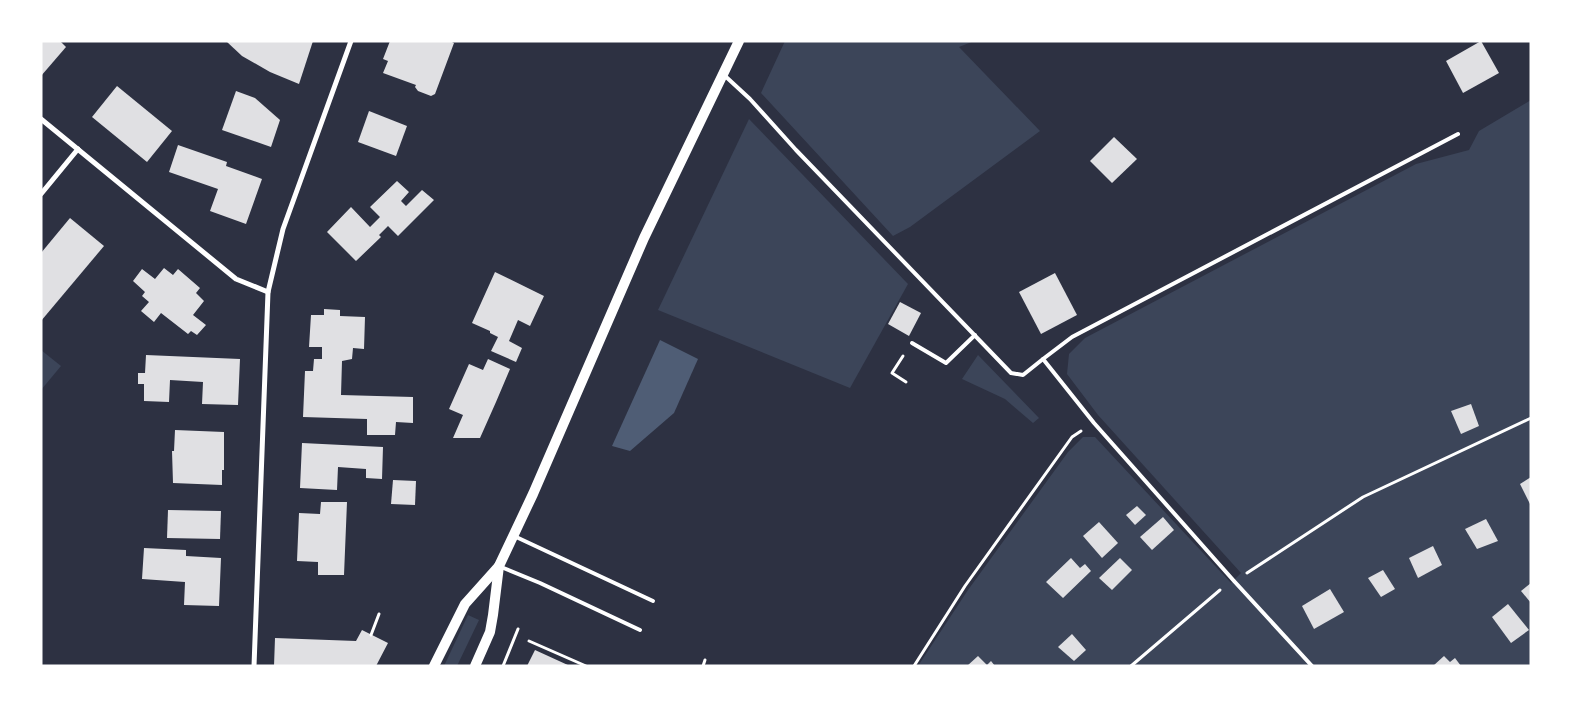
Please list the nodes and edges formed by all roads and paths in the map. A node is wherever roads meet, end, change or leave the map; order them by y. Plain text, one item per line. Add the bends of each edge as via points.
1 (351, 41) edge
2 (739, 41) edge
3 (724, 74) junction
4 (41, 119) edge
5 (1458, 134) dead end
6 (78, 149) junction
7 (41, 194) edge
8 (268, 292) junction
9 (975, 335) junction
10 (912, 343) dead end
11 (1043, 359) junction
12 (899, 360) dead end
13 (906, 382) dead end
14 (1531, 418) edge
15 (1094, 423) junction
16 (513, 535) junction
17 (499, 566) junction
18 (1234, 581) junction
19 (653, 601) dead end
20 (379, 614) dead end
21 (518, 629) dead end
22 (640, 630) dead end
23 (371, 635) dead end
24 (528, 641) dead end
25 (705, 660) dead end
26 (254, 666) edge
27 (434, 666) edge
28 (475, 666) edge
29 (503, 666) edge
30 (586, 666) edge
31 (702, 666) edge
32 (914, 666) edge
33 (1131, 666) edge
34 (1312, 666) edge

1 - 8 street via 283,229
2 - 3 main road
3 - 9 lane
3 - 16 main road via 644,238
4 - 6 street
5 - 11 lane via 1072,337
6 - 7 street
6 - 8 street via 236,278
8 - 26 street
9 - 10 lane via 946,363
9 - 11 lane via 1011,373 1023,375
11 - 15 lane
12 - 13 path via 892,373
14 - 18 path via 1363,497
15 - 18 lane
15 - 32 path via 1072,437 965,586
16 - 17 main road
16 - 19 lane
17 - 22 lane
17 - 27 main road via 465,604
17 - 28 main road via 490,632
18 - 33 path via 1215,593
18 - 34 lane
20 - 23 path
21 - 29 path
24 - 30 path
25 - 31 path

